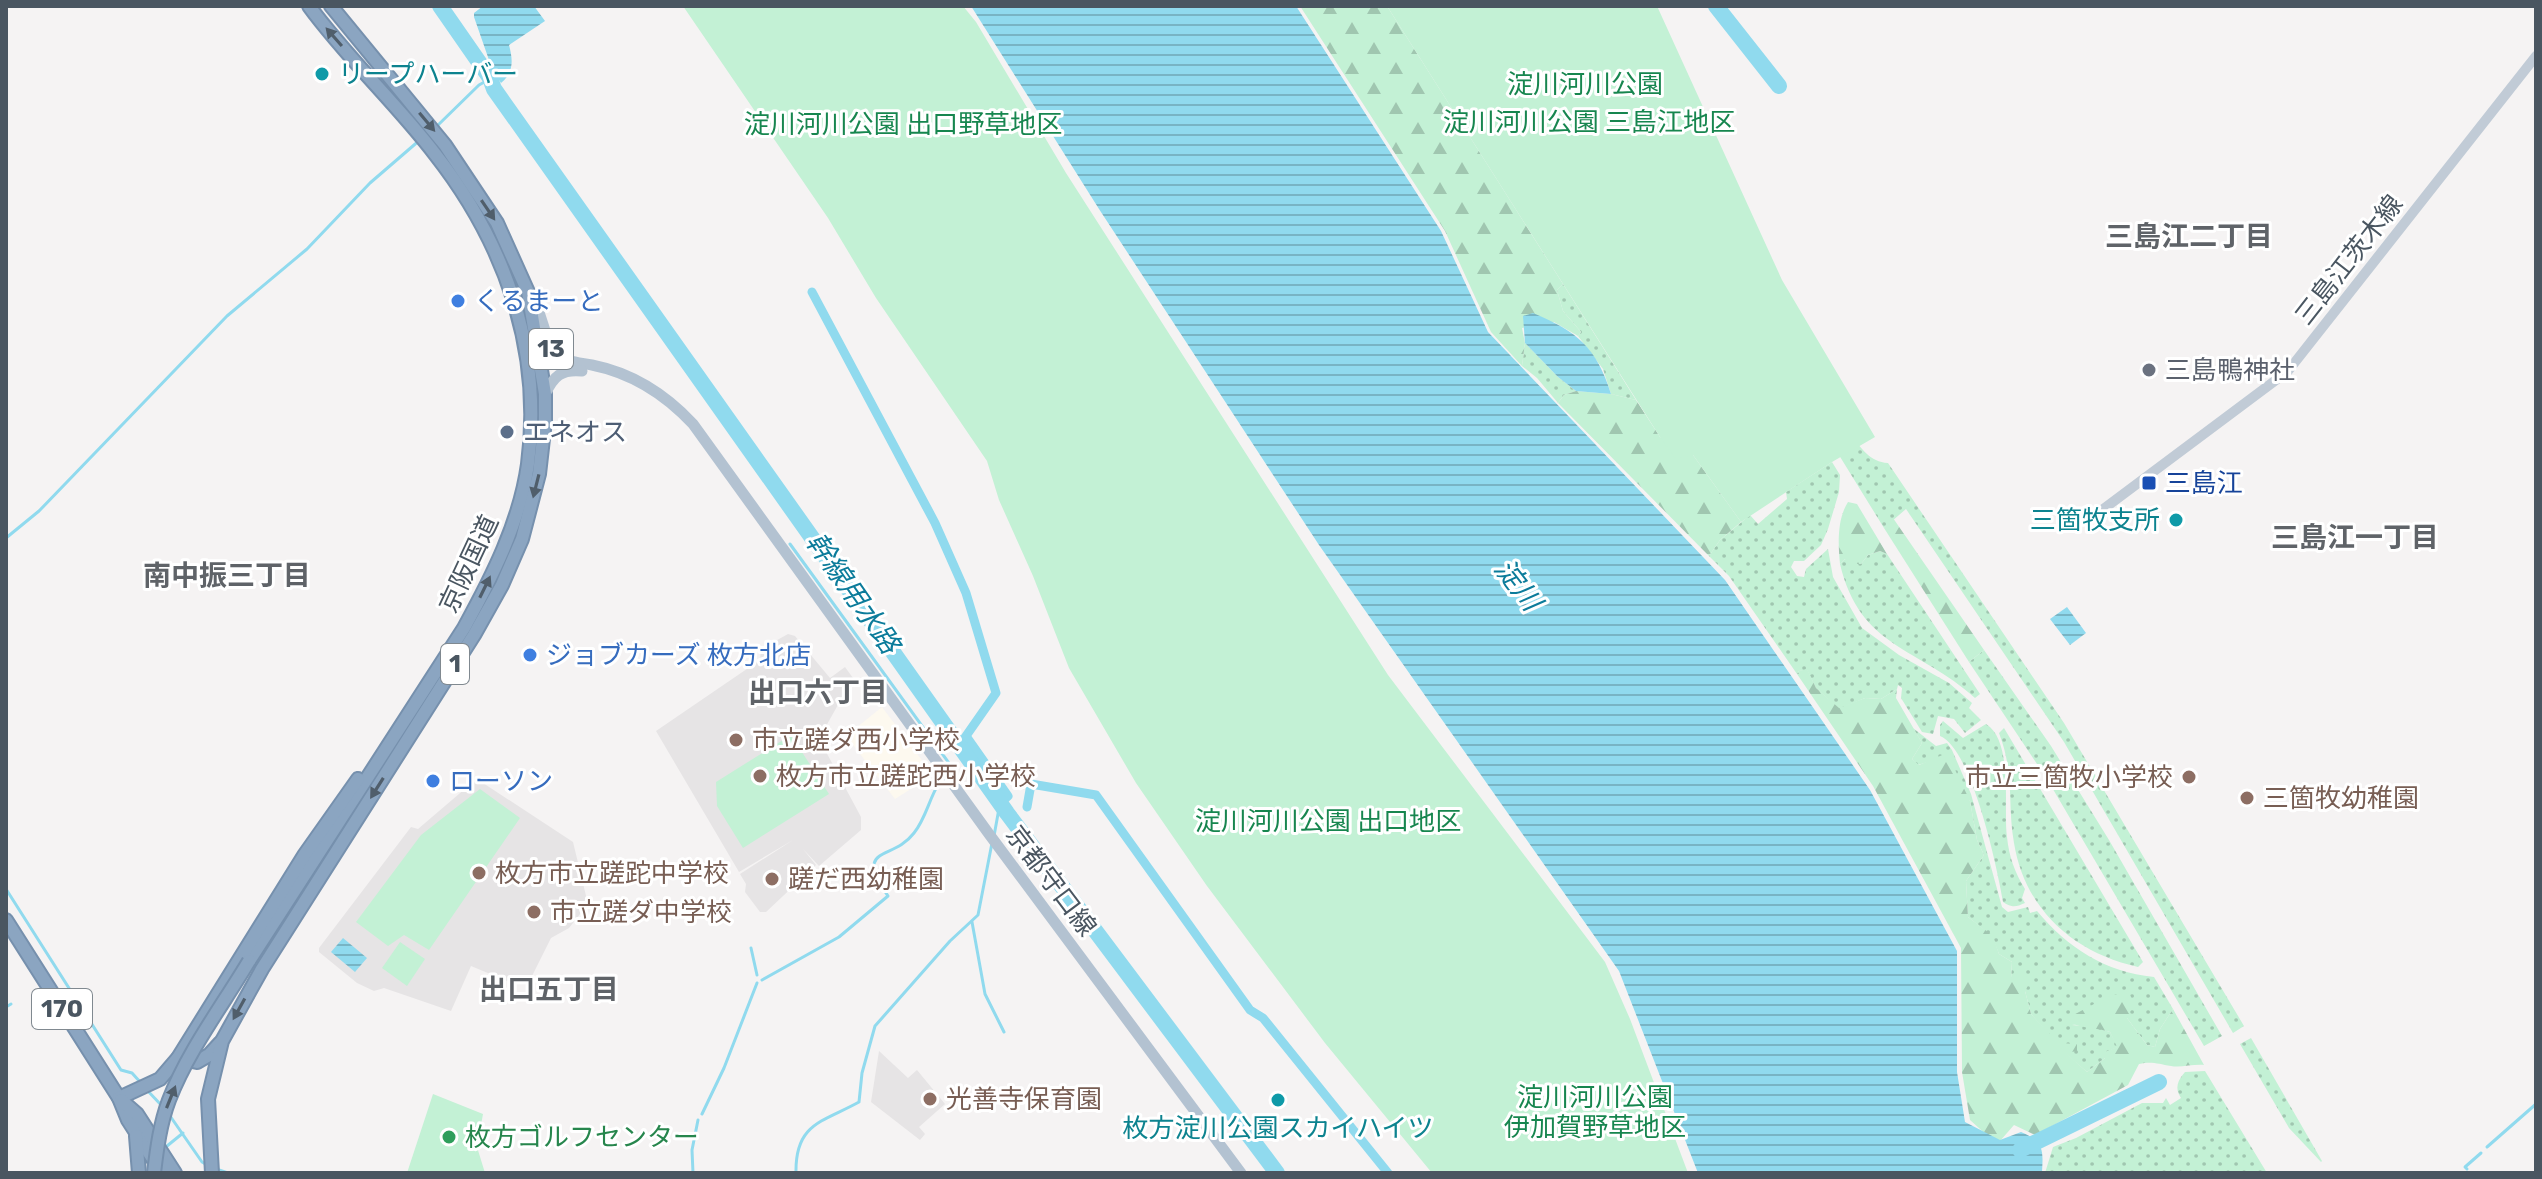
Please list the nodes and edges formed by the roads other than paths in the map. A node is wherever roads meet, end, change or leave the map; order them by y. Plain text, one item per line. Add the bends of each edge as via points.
1 (309, 6) edge
2 (331, 6) edge
3 (2536, 56) edge
4 (440, 149) junction
5 (528, 292) junction
6 (607, 370) junction
7 (545, 394) junction
8 (2090, 519) dead end
9 (395, 735) junction
10 (6, 920) edge
11 (222, 1041) junction
12 (178, 1058) junction
13 (119, 1098) junction
14 (135, 1132) junction
15 (211, 1166) edge
16 (139, 1173) edge
17 (154, 1173) edge
18 (162, 1173) edge
19 (175, 1173) edge
20 (1241, 1173) edge

4 -> 1 highway, 京阪国道 / 1 via 397,110
2 -> 4 highway, 京阪国道 / 1 via 408,100
3 - 8 main road, 三島江茨木線 via 2288,371
4 -> 5 highway, 京阪国道 / 1 via 497,223
9 -> 4 highway, 京阪国道 / 1 via 488,584 515,516 527,466 532,405 526,345 506,273
5 - 6 main road, 京都守口線 / 13 via 552,352 571,363
5 - 7 highway, 京阪国道 / 1
6 - 7 main road, 京都守口線 / 13 via 569,370 555,376
6 - 20 main road, 京都守口線 / 13 via 659,393 693,424
7 -> 11 highway, 京阪国道 / 1 via 539,474 522,539 502,585
9 - 12 highway via 305,854
17 -> 9 highway, 京阪国道 / 1, bridge via 158,1137 186,1064
10 - 13 highway, 170
11 - 12 highway via 197,1062
11 - 15 highway, 京阪国道 / 1 via 208,1099
12 - 13 highway via 160,1079
13 - 14 highway, 170
13 - 19 highway, 170 via 137,1114
14 - 16 highway
14 - 18 highway, 170

